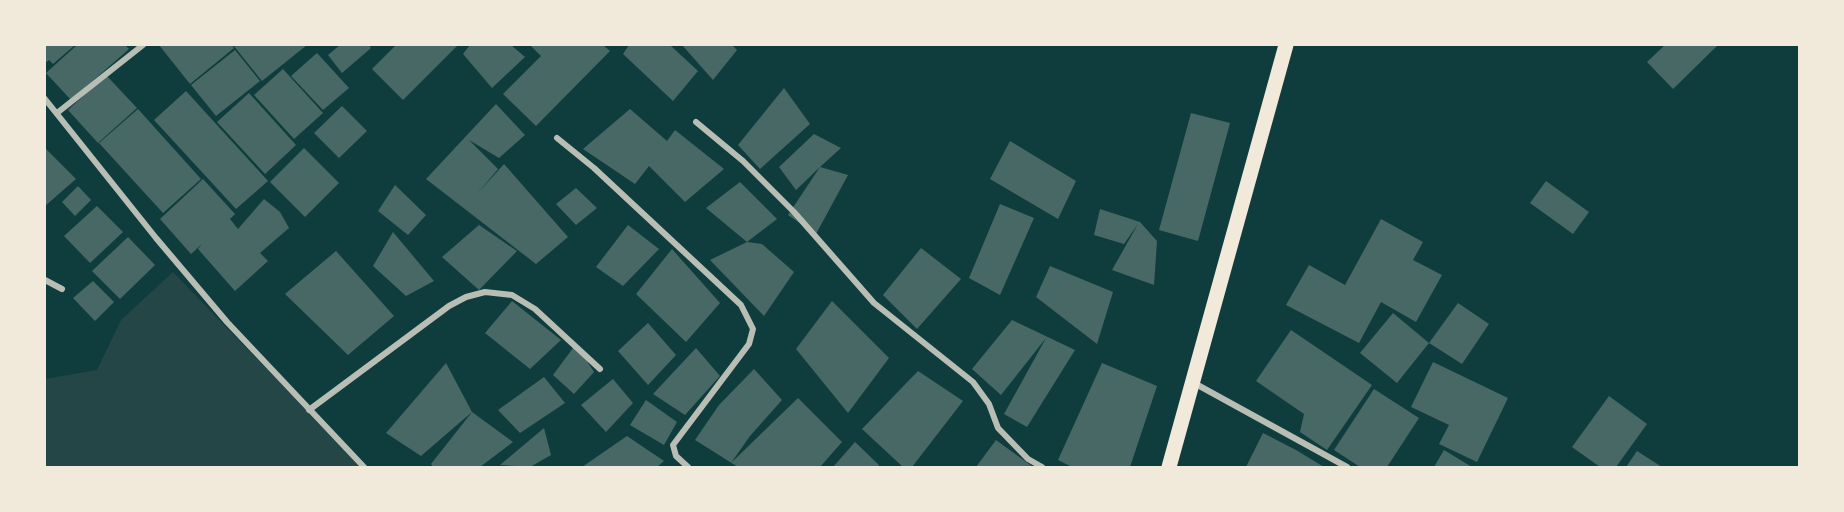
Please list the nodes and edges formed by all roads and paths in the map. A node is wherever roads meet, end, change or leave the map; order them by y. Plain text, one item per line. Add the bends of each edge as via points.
1 (143, 45) edge
2 (1286, 45) edge
3 (45, 99) edge
4 (57, 113) junction
5 (696, 122) dead end
6 (557, 138) dead end
7 (45, 280) edge
8 (62, 288) dead end
9 (600, 369) dead end
10 (1194, 383) junction
11 (309, 410) junction
12 (364, 467) edge
13 (688, 467) edge
14 (1042, 467) edge
15 (1169, 467) edge
16 (1347, 467) edge

1 - 4 street
2 - 10 main road
3 - 4 street
4 - 11 street via 156,238
5 - 14 street via 743,161 794,212 874,303 973,382 998,428 1028,459
6 - 13 street via 741,305 753,329 749,344 673,445 676,456
7 - 8 street
9 - 11 street via 535,309 512,295 485,292 449,306
10 - 15 main road
10 - 16 street
11 - 12 street

